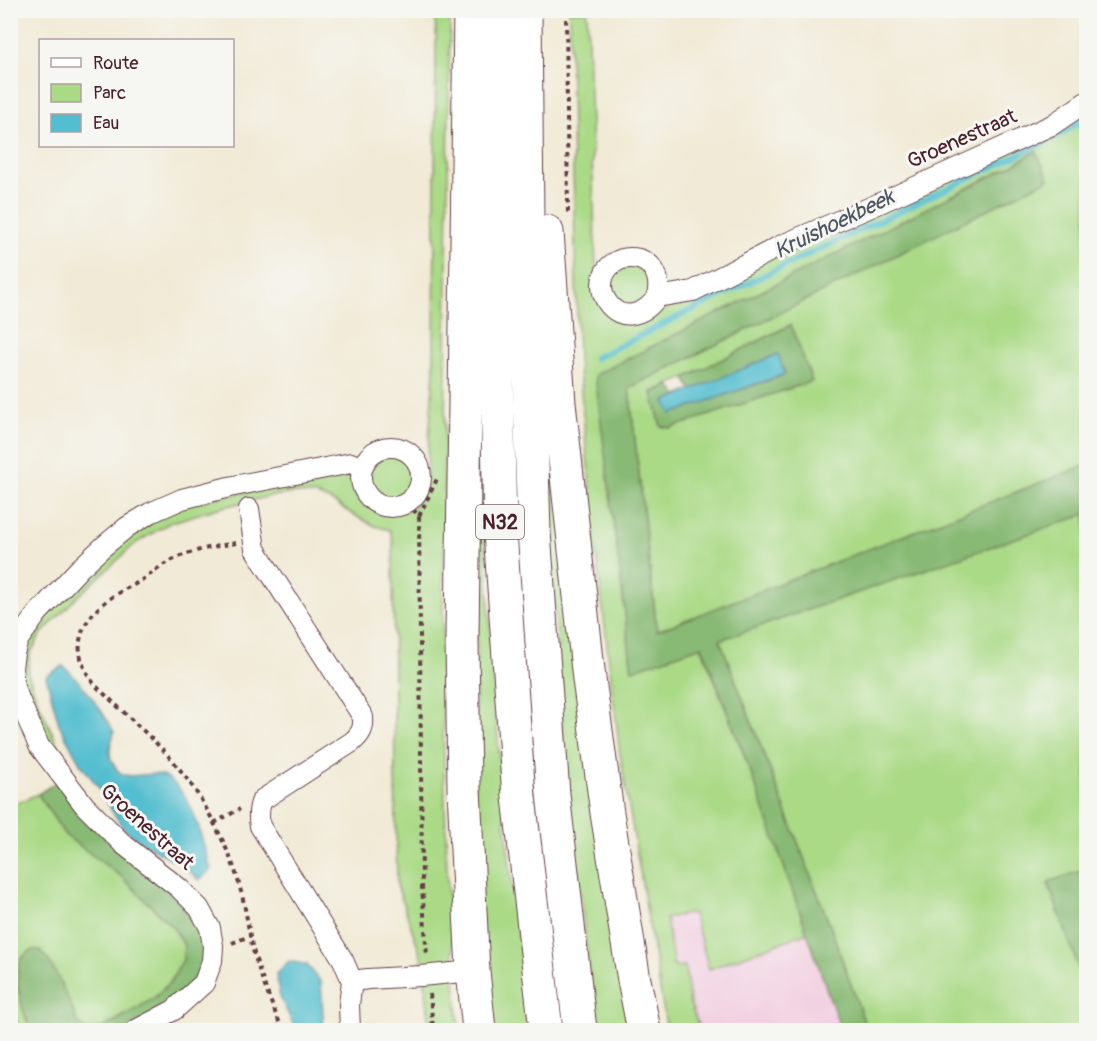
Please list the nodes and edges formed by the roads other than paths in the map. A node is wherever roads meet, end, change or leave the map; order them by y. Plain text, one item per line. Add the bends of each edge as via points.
1 (471, 10) edge
2 (494, 10) edge
3 (525, 10) edge
4 (525, 58) junction
5 (1086, 102) edge
6 (657, 297) dead end
7 (362, 468) junction
8 (249, 509) dead end
9 (473, 971) junction
10 (352, 981) junction
11 (136, 1030) edge
12 (350, 1030) edge
13 (479, 1030) edge
14 (546, 1030) edge
15 (580, 1030) edge
16 (644, 1030) edge

1 - 9 highway via 462,638
2 - 14 highway, N32 via 500,532 519,797
3 - 4 highway, N32
4 - 15 highway, N32 via 534,532 553,794
4 - 16 highway via 541,131 559,403 589,679
5 - 6 street, Groenestraat via 1052,125 782,245 693,291
7 - 7 street via 376,450 399,448 417,462 420,485 407,503 393,508 378,506 366,496 361,483
7 - 11 street, Groenestraat via 351,463 229,487 182,499 150,513 127,527 79,569 18,640 12,668 14,684 39,746 84,806 123,844 180,888 199,908 210,928 212,961 204,983 174,1010
8 - 10 street via 255,549 363,717 361,735 262,800 258,816 260,826
9 - 10 street
9 - 13 highway
10 - 12 street

